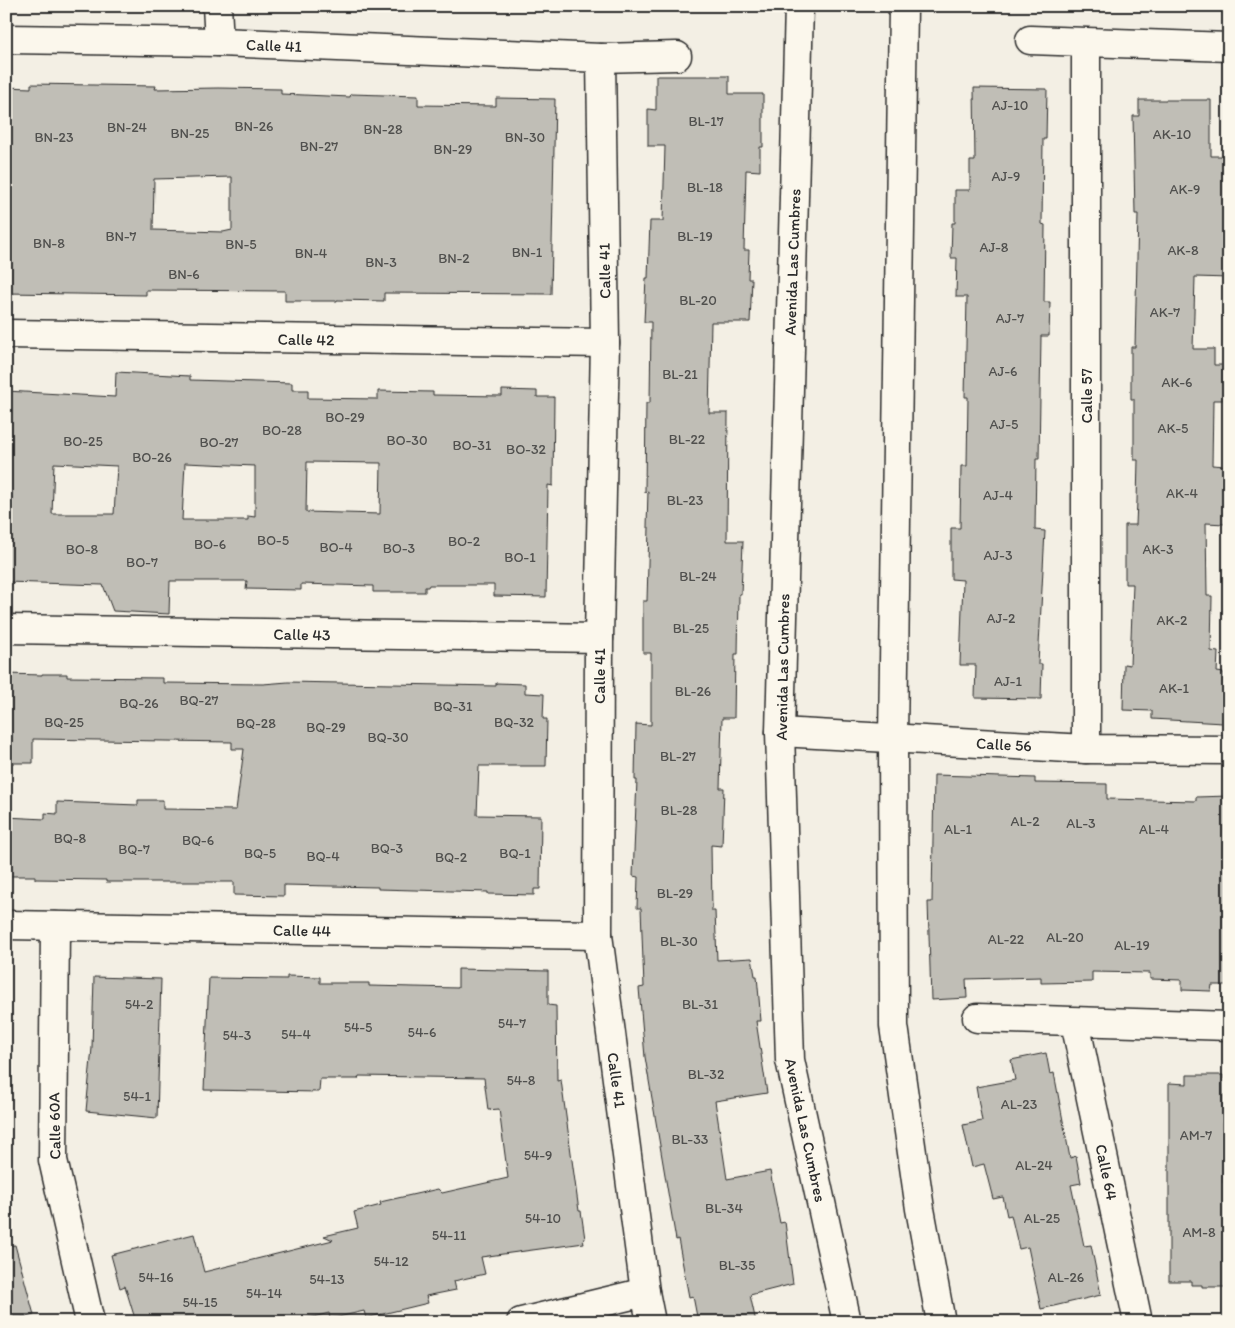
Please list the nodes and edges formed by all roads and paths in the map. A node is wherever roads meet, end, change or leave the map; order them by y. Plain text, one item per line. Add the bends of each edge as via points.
1 (217, 6) edge
2 (799, 6) edge
3 (902, 6) edge
4 (6, 39) edge
5 (1030, 40) dead end
6 (219, 42) junction
7 (1086, 43) junction
8 (1229, 47) edge
9 (677, 56) dead end
10 (602, 58) junction
11 (6, 334) edge
12 (605, 344) junction
13 (6, 629) edge
14 (599, 638) junction
15 (780, 732) junction
16 (893, 738) junction
17 (1086, 748) junction
18 (1229, 750) edge
19 (6, 925) edge
20 (55, 926) junction
21 (598, 935) junction
22 (976, 1018) dead end
23 (1076, 1022) junction
24 (1229, 1026) edge
25 (645, 1292) junction
26 (90, 1322) edge
27 (521, 1322) edge
28 (650, 1322) edge
29 (847, 1322) edge
30 (941, 1322) edge
31 (1138, 1322) edge

1 - 6 street
2 - 15 street, Avenida Las Cumbres
3 - 16 street
4 - 6 street, Calle 41
5 - 7 street
6 - 10 street, Calle 41
7 - 8 street
7 - 17 street, Calle 57
9 - 10 street, Calle 41
10 - 12 street, Calle 41
11 - 12 street, Calle 42
12 - 14 street, Calle 41
13 - 14 street, Calle 43
14 - 21 street, Calle 41
15 - 16 street, Calle 56
15 - 29 street, Avenida Las Cumbres via 790,1060
16 - 17 street, Calle 56
16 - 30 street via 894,1026 920,1209
17 - 18 street, Calle 56
19 - 20 street, Calle 44
20 - 21 street, Calle 44
20 - 26 street, Calle 60A via 53,1160
21 - 25 street, Calle 41
22 - 23 street
23 - 24 street
23 - 31 street, Calle 64
25 - 27 street
25 - 28 street, Calle 41

